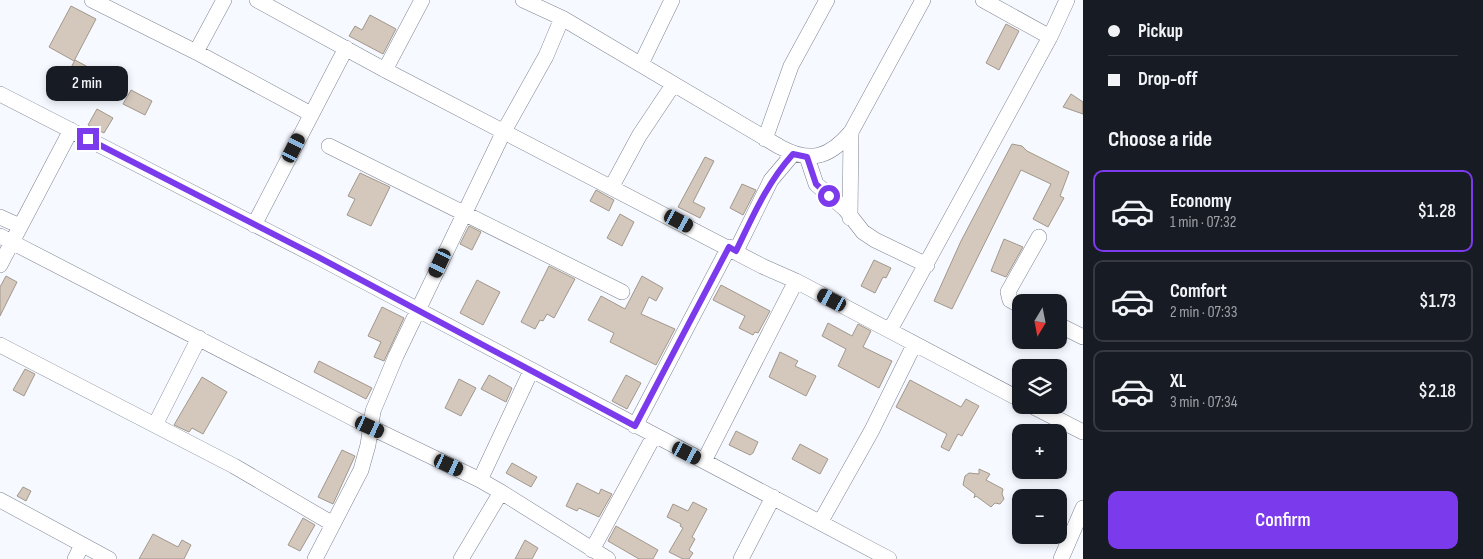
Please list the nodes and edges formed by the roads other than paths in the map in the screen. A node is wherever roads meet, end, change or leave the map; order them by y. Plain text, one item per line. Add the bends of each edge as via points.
1 (92, 0) edge
2 (224, 0) edge
3 (257, 0) edge
4 (422, 0) edge
5 (524, 0) edge
6 (672, 0) edge
7 (827, 0) edge
8 (924, 0) edge
9 (983, 0) edge
10 (1067, 0) edge
11 (283, 6) edge
12 (562, 18) junction
13 (1050, 37) junction
14 (346, 48) junction
15 (196, 52) junction
16 (641, 64) junction
17 (386, 70) junction
18 (673, 85) junction
19 (0, 94) edge
20 (311, 114) junction
21 (71, 130) junction
22 (504, 131) junction
23 (851, 132) junction
24 (765, 139) junction
25 (329, 146) dead end
26 (800, 156) junction
27 (612, 186) junction
28 (463, 214) junction
29 (0, 217) edge
30 (850, 218) junction
31 (254, 225) junction
32 (20, 226) junction
33 (1039, 237) dead end
34 (6, 239) edge
35 (733, 249) junction
36 (927, 264) junction
37 (0, 265) edge
38 (796, 281) junction
39 (622, 292) dead end
40 (1012, 301) edge
41 (418, 312) junction
42 (890, 330) junction
43 (1068, 330) edge
44 (1083, 337) edge
45 (199, 338) junction
46 (0, 345) edge
47 (914, 345) junction
48 (531, 371) junction
49 (1012, 395) edge
50 (1048, 414) edge
51 (155, 424) junction
52 (635, 426) junction
53 (370, 427) junction
54 (1083, 432) edge
55 (654, 436) junction
56 (704, 461) junction
57 (480, 480) junction
58 (501, 492) junction
59 (773, 497) junction
60 (0, 500) edge
61 (1083, 508) edge
62 (821, 521) junction
63 (333, 524) junction
64 (82, 545) junction
65 (592, 550) junction
66 (75, 559) edge
67 (108, 559) edge
68 (315, 559) edge
69 (462, 559) edge
70 (608, 559) edge
71 (741, 559) edge
72 (889, 559) edge
73 (1061, 559) edge

1 - 15 street
2 - 15 street
3 - 11 street
4 - 17 street
5 - 12 street
6 - 16 street
7 - 24 street via 791,66
8 - 23 street
9 - 13 street
10 - 13 street
11 - 14 street
12 - 16 street
12 - 22 street via 546,56
13 - 36 street
14 - 17 street
14 - 20 street
15 - 20 street
16 - 18 street
17 - 22 street
18 - 24 street
18 - 27 street via 639,136
19 - 21 street
20 - 31 street
21 - 31 street
21 - 32 street
22 - 27 street
22 - 28 street
23 - 26 street via 831,151 820,156
23 - 30 street
24 - 26 street
25 - 28 street
26 - 30 street via 816,184
26 - 35 street via 771,180
27 - 35 street
28 - 39 street
28 - 41 street
29 - 32 street
30 - 36 street via 875,240
31 - 41 street
32 - 34 street
33 - 40 street via 1008,292
34 - 37 street
34 - 45 street
35 - 38 street
35 - 52 street
36 - 42 street
38 - 42 street
38 - 56 street
41 - 48 street
41 - 53 street via 373,411
42 - 47 street
43 - 44 street
45 - 51 street
45 - 53 street
46 - 51 street
47 - 49 street
47 - 62 street via 872,430
48 - 52 street
48 - 57 street
50 - 54 street
51 - 63 street
52 - 55 street
53 - 57 street
53 - 63 street via 361,470
55 - 56 street
55 - 65 street
56 - 59 street
57 - 58 street
58 - 65 street
58 - 69 street
59 - 62 street
59 - 71 street
60 - 64 street
61 - 73 street
62 - 72 street
63 - 68 street
64 - 66 street
64 - 67 street
65 - 70 street

